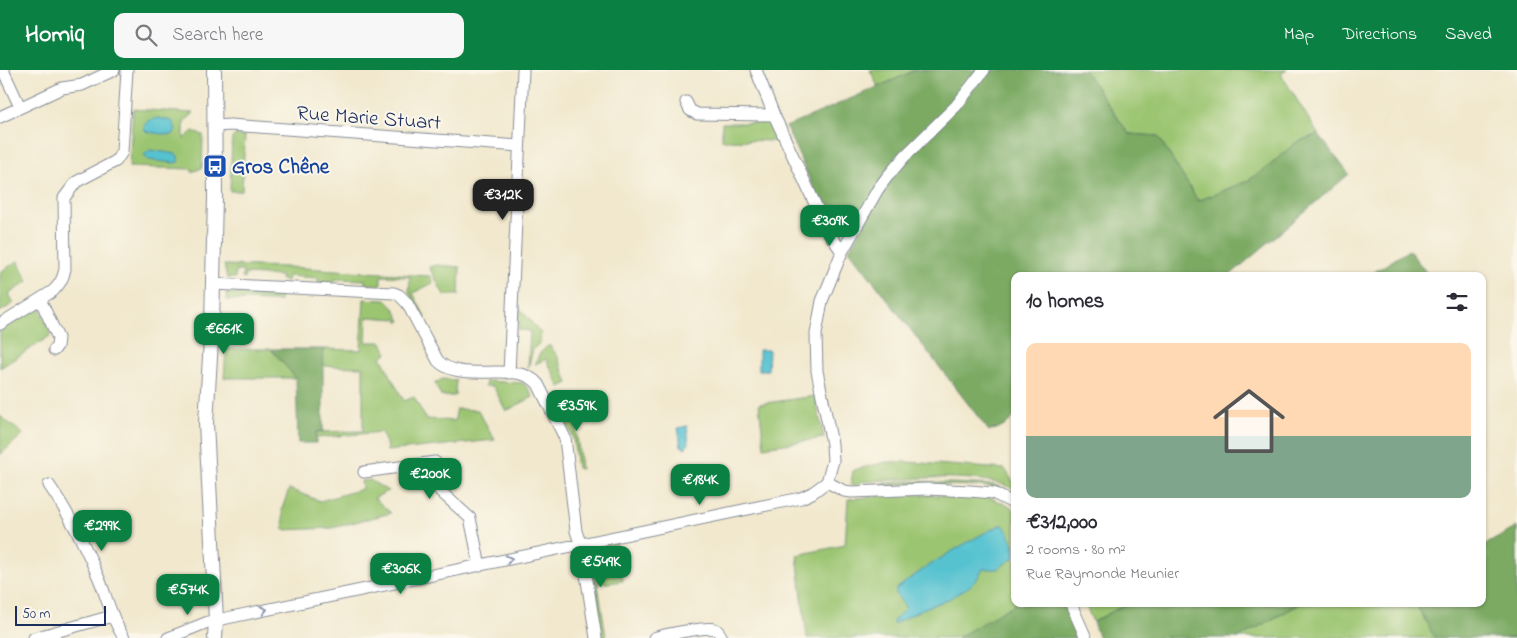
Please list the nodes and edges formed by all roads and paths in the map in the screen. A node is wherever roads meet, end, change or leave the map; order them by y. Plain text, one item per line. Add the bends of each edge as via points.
1 (3, 70) edge
2 (114, 70) edge
3 (127, 70) edge
4 (214, 70) edge
5 (523, 70) edge
6 (756, 70) edge
7 (984, 70) edge
8 (686, 102) dead end
9 (20, 107) junction
10 (774, 115) junction
11 (0, 117) edge
12 (215, 126) junction
13 (519, 146) junction
14 (842, 252) junction
15 (213, 284) junction
16 (40, 299) junction
17 (0, 324) edge
18 (54, 350) dead end
19 (509, 373) junction
20 (364, 472) dead end
21 (827, 482) junction
22 (49, 485) dead end
23 (1011, 502) edge
24 (580, 544) junction
25 (480, 566) junction
26 (1072, 607) edge
27 (112, 616) junction
28 (216, 620) junction
29 (34, 638) edge
30 (124, 638) edge
31 (168, 638) edge
32 (215, 638) edge
33 (596, 638) edge
34 (654, 638) edge
35 (722, 638) edge
36 (1086, 638) edge

1 - 9 street
2 - 9 street via 82,86 62,88
3 - 16 street via 122,152 116,161 76,182 64,198 63,278 58,286
4 - 12 street
5 - 13 street
6 - 10 street
7 - 14 street via 956,106 887,177
8 - 10 street via 697,114
9 - 11 street
10 - 14 street via 828,230
12 - 13 street, Rue Marie Stuart
12 - 15 street
13 - 19 street
14 - 21 street via 822,301 816,334 818,380 833,455
15 - 19 street via 394,293 407,302 442,365 455,371
15 - 28 street via 206,423
16 - 17 street
16 - 18 street via 58,338 58,346
19 - 24 street via 522,374 538,384 565,438
20 - 25 street via 435,462 440,491 470,518
21 - 23 street via 852,492 926,489 993,493
21 - 24 street via 801,498
22 - 27 street via 79,533
25 -> 24 street
24 - 33 street
28 -> 25 street
26 - 36 street
27 - 29 street
27 - 30 street
28 - 31 street
28 - 32 street
34 - 35 street via 709,628 717,630

